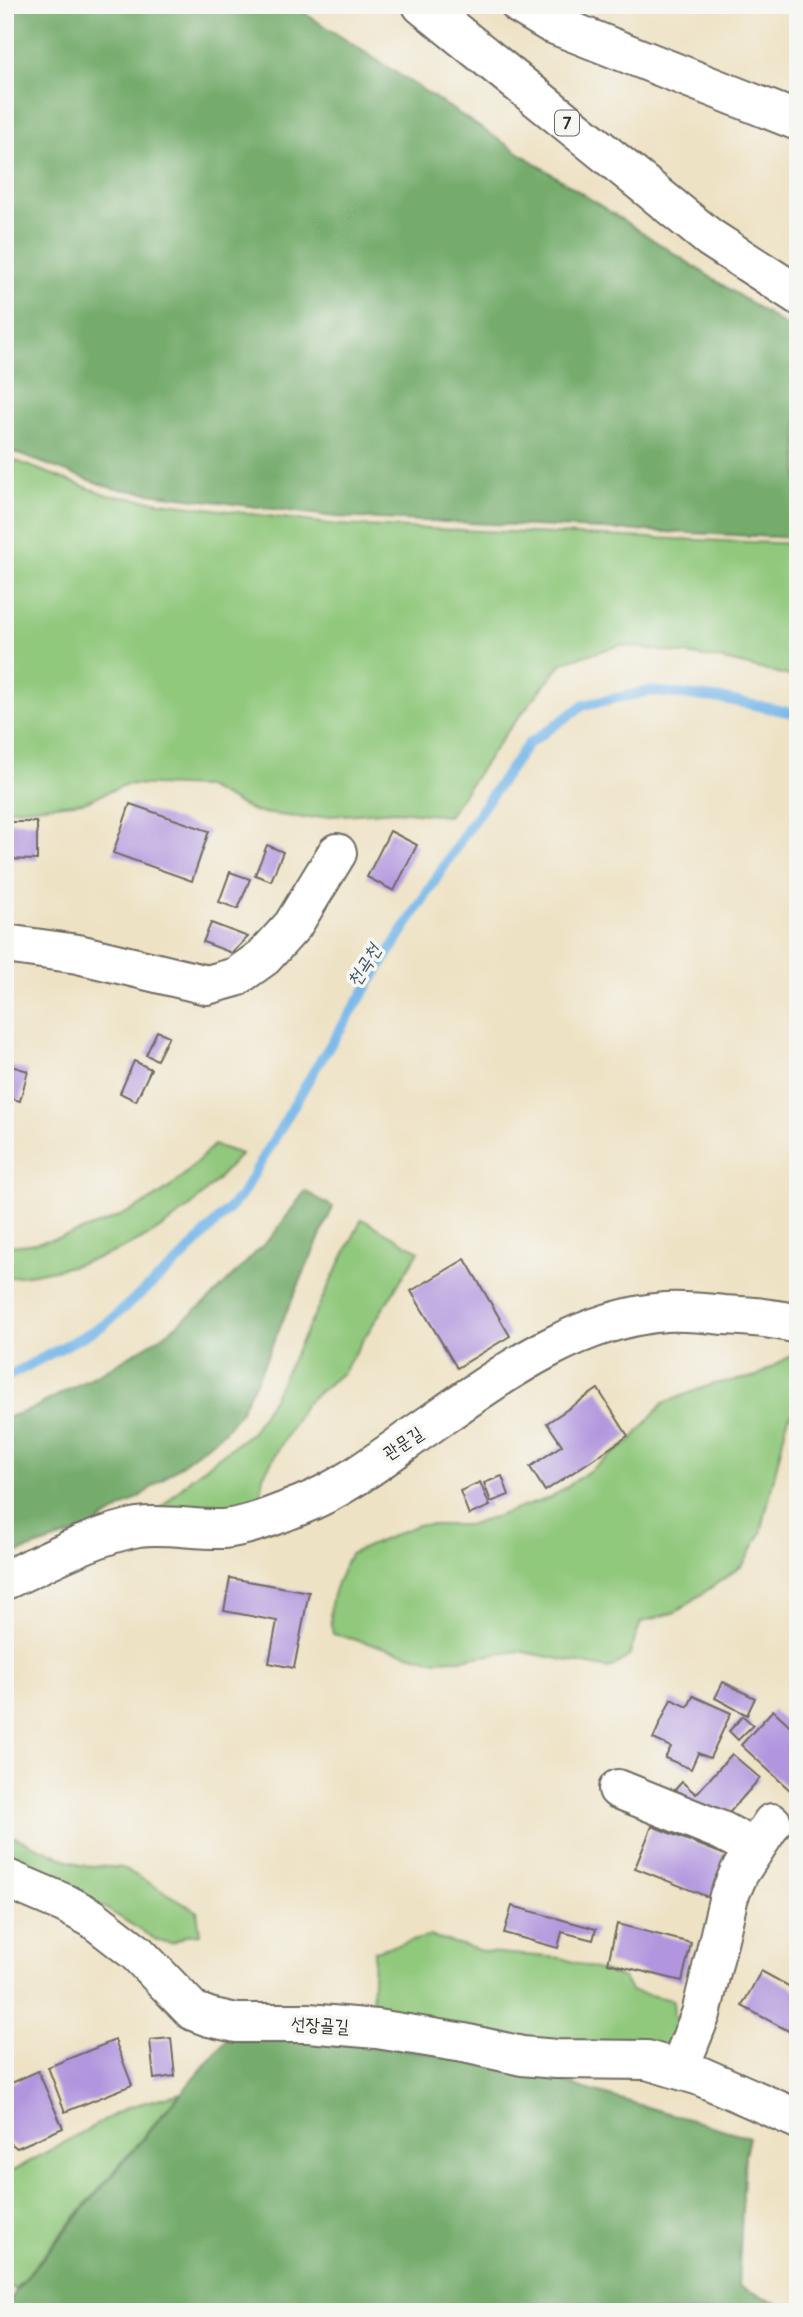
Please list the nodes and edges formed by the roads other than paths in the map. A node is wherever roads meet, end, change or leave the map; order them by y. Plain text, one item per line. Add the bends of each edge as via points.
1 (423, 6) edge
2 (535, 14) edge
3 (798, 121) edge
4 (798, 295) edge
5 (337, 853) dead end
6 (5, 944) edge
7 (798, 1324) edge
8 (5, 1580) edge
9 (618, 1789) dead end
10 (5, 1878) edge
11 (679, 2069) junction
12 (798, 2119) edge

1 - 4 main road, 7 via 710,238
2 - 3 main road
5 - 6 main road via 293,925 264,957 236,977 207,985 78,954
7 - 8 main road, 관문길 via 666,1312 589,1330 503,1375 386,1456 302,1504 226,1529 141,1527 113,1534
9 - 11 main road via 722,1831 763,1835 729,1896 701,2014
10 - 11 main road, 선장골길 via 92,1919 137,1954 193,2011 209,2017 236,2023 377,2029 522,2056 647,2060
11 - 12 main road, 선장골길

